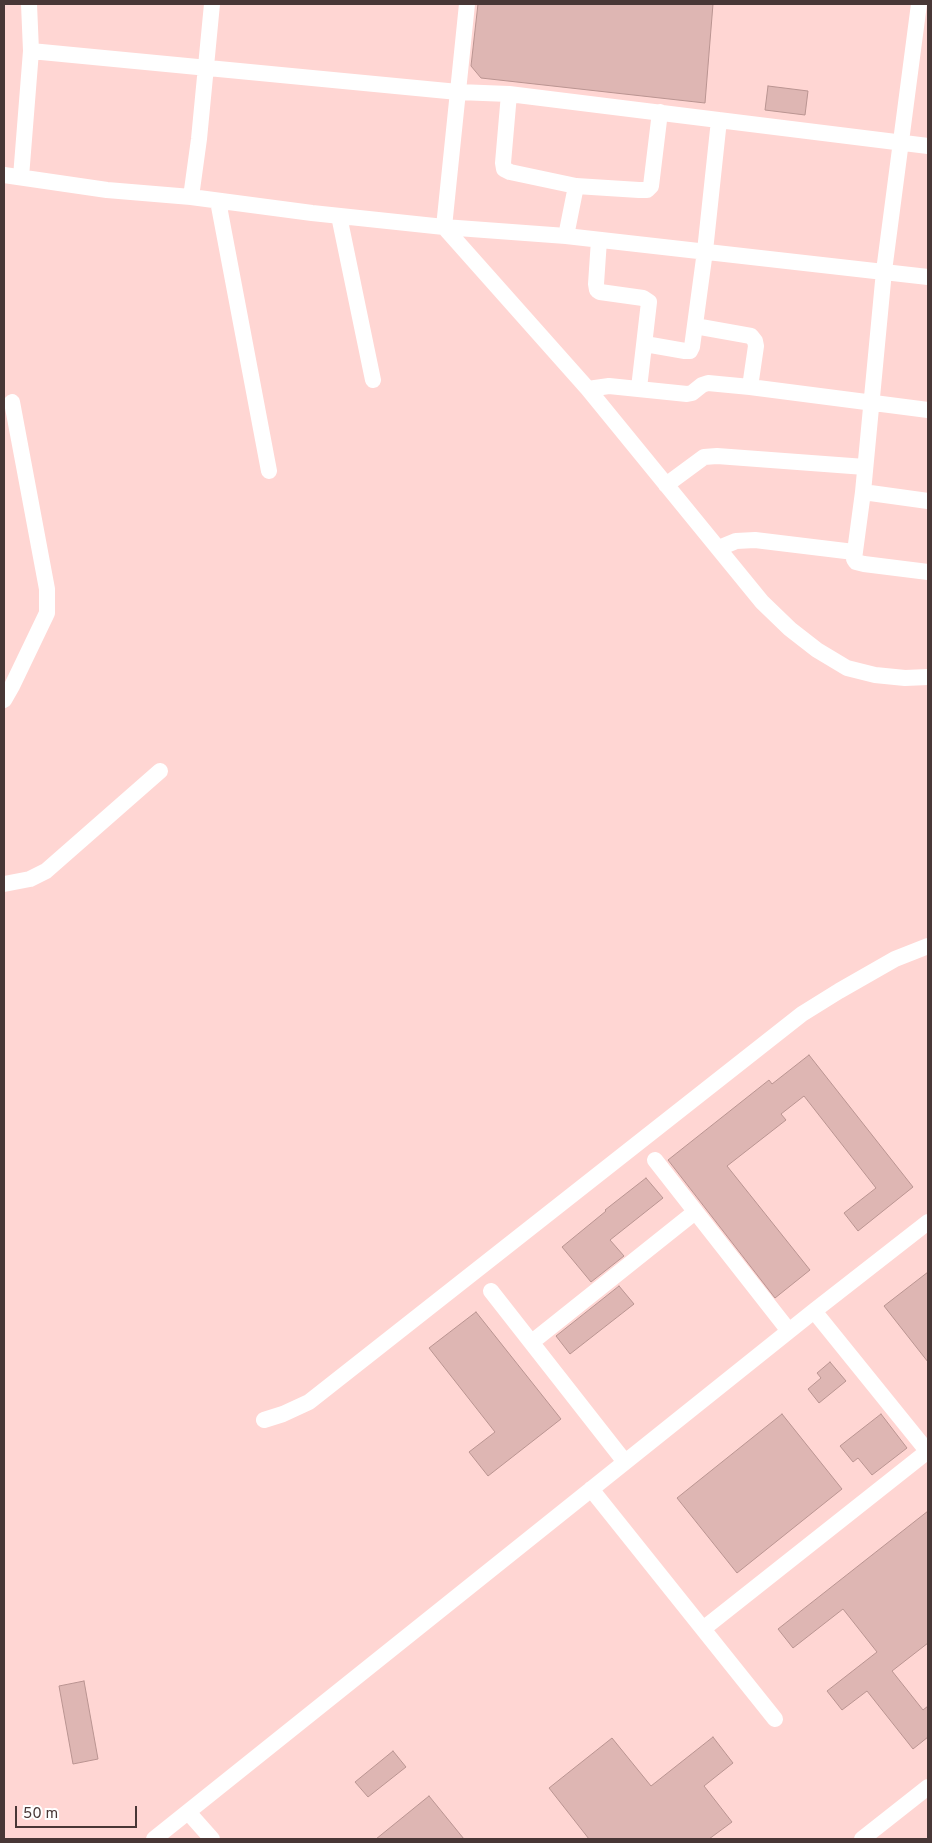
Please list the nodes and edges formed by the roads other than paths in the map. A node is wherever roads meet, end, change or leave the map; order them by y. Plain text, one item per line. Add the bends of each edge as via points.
1 (29, 4) edge
2 (212, 4) edge
3 (467, 4) edge
4 (919, 4) edge
5 (31, 51) junction
6 (206, 67) junction
7 (458, 92) junction
8 (509, 94) junction
9 (660, 112) junction
10 (719, 120) junction
11 (902, 143) junction
12 (928, 146) edge
13 (4, 176) edge
14 (21, 177) junction
15 (576, 186) junction
16 (191, 197) junction
17 (218, 201) junction
18 (339, 216) junction
19 (444, 227) junction
20 (566, 236) junction
21 (599, 240) junction
22 (706, 250) junction
23 (884, 271) junction
24 (928, 277) edge
25 (694, 326) junction
26 (645, 344) junction
27 (373, 380) dead end
28 (750, 387) junction
29 (639, 388) junction
30 (588, 389) junction
31 (12, 402) dead end
32 (871, 403) junction
33 (928, 410) edge
34 (864, 468) junction
35 (269, 471) dead end
36 (666, 485) junction
37 (863, 492) junction
38 (928, 501) edge
39 (720, 548) junction
40 (854, 552) junction
41 (928, 572) edge
42 (928, 677) edge
43 (4, 700) edge
44 (160, 771) dead end
45 (4, 884) edge
46 (928, 946) edge
47 (655, 1160) dead end
48 (695, 1212) junction
49 (928, 1222) edge
50 (491, 1291) dead end
51 (814, 1311) junction
52 (789, 1331) junction
53 (532, 1342) junction
54 (264, 1420) dead end
55 (928, 1452) edge
56 (625, 1462) junction
57 (591, 1490) junction
58 (703, 1629) junction
59 (775, 1719) dead end
60 (928, 1787) edge
61 (188, 1812) junction
62 (154, 1839) edge
63 (212, 1839) edge
64 (862, 1839) edge

1 - 5 street
2 - 6 street
3 - 7 street
4 - 11 street
5 - 6 street
5 - 14 street
6 - 7 street
6 - 16 street
7 - 8 street
7 - 19 street
8 - 9 street
8 - 15 street via 504,169
9 - 10 street
9 - 15 street via 651,186 647,190
10 - 11 street
10 - 22 street
11 - 12 street
11 - 23 street
13 - 14 street
14 - 16 street via 107,190
15 - 20 street
16 - 17 street
17 - 18 street
17 - 35 street
18 - 19 street
18 - 27 street
19 - 20 street
19 - 30 street
20 - 21 street
21 - 22 street
21 - 26 street via 597,290 643,298 649,302
22 - 23 street
22 - 25 street
23 - 24 street
23 - 32 street
25 - 26 street via 690,351
25 - 28 street via 751,336 756,346
26 - 29 street
28 - 29 street via 708,383 687,394
28 - 32 street
29 - 30 street via 609,386
30 - 36 street
31 - 43 street via 47,589 47,613
32 - 33 street
32 - 34 street
34 - 36 street via 704,457
34 - 37 street
36 - 39 street
37 - 38 street
37 - 40 street
39 - 40 street via 755,540
39 - 42 street via 762,602 817,650 847,668 875,675
40 - 41 street via 854,559 860,563
44 - 45 street via 46,871 30,879
46 - 54 street via 895,959 802,1014 309,1402
47 - 48 street
48 - 52 street
48 - 53 street
49 - 51 street
50 - 53 street
51 - 52 street
51 - 55 street
52 - 56 street
53 - 56 street
55 - 58 street
56 - 57 street
57 - 58 street
57 - 61 street
58 - 59 street
60 - 64 street
61 - 62 street
61 - 63 street

